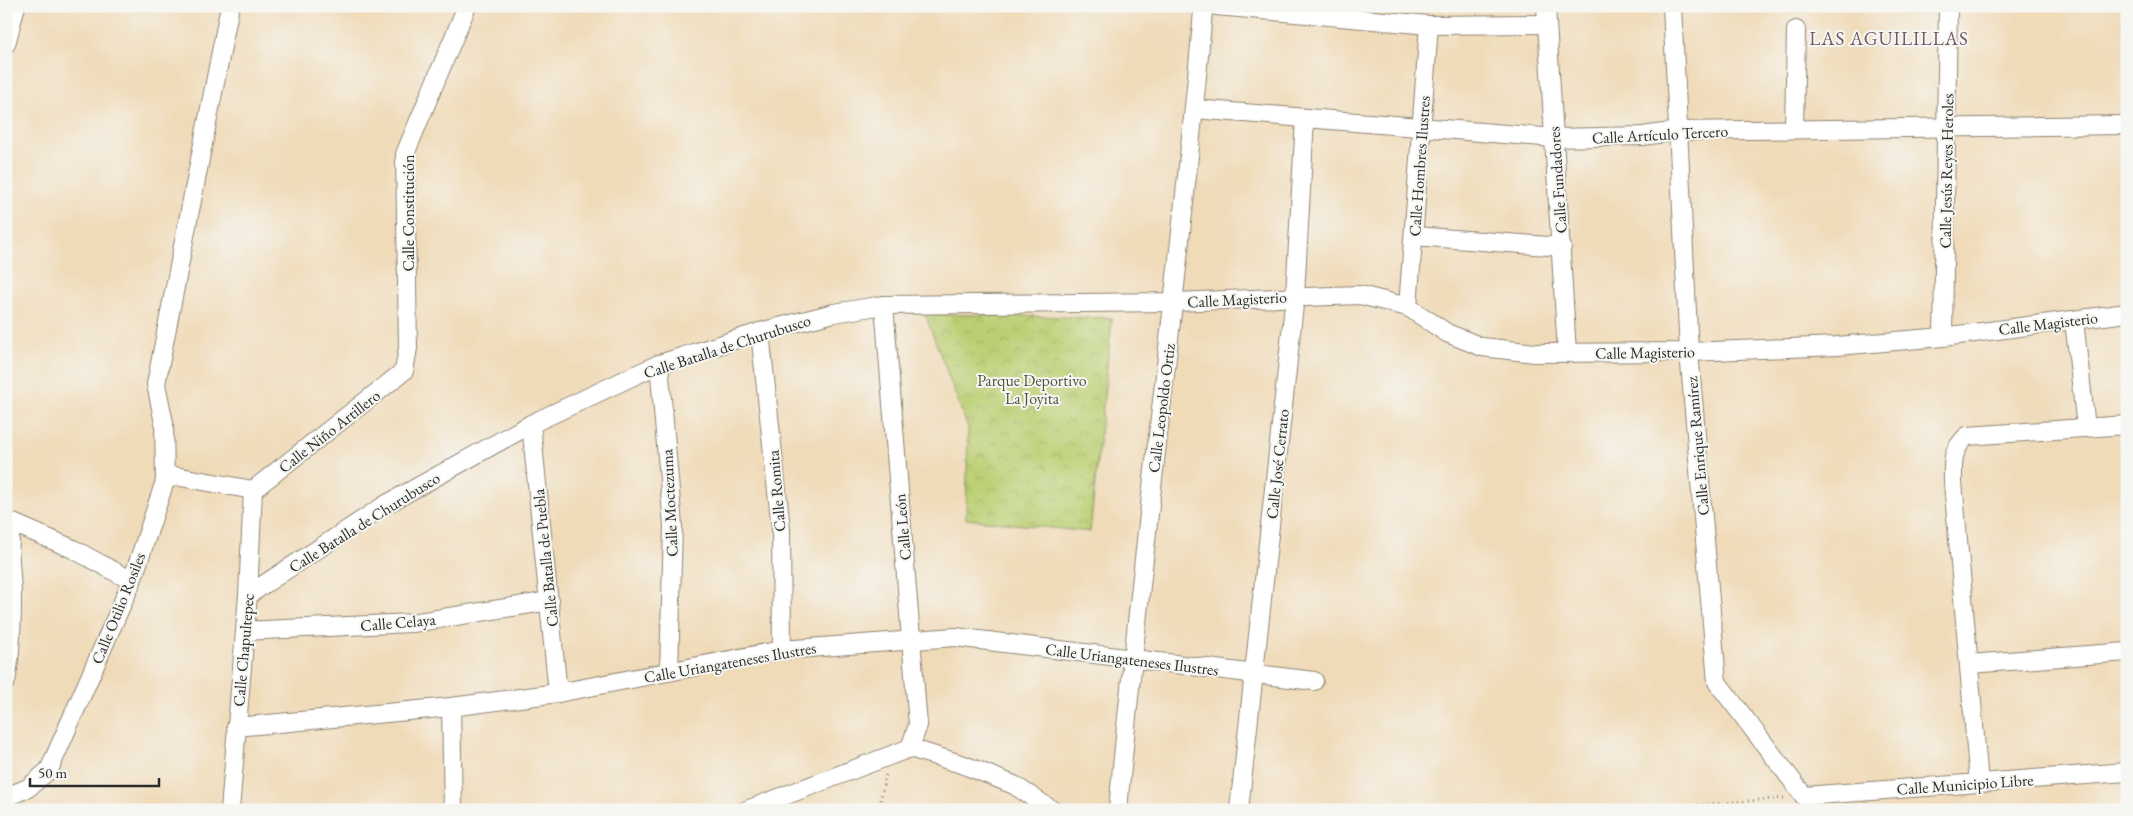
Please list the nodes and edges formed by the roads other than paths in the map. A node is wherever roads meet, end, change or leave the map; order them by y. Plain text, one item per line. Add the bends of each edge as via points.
1 (16, 6) edge
2 (230, 6) edge
3 (467, 6) edge
4 (1207, 6) edge
5 (1216, 6) edge
6 (1546, 6) edge
7 (1672, 6) edge
8 (1948, 6) edge
9 (1546, 24) junction
10 (1429, 25) junction
11 (1796, 30) dead end
12 (6, 44) edge
13 (1194, 109) junction
14 (1305, 118) junction
15 (2127, 125) edge
16 (1947, 127) junction
17 (1422, 129) junction
18 (1794, 129) junction
19 (1678, 131) junction
20 (1555, 138) junction
21 (1414, 236) junction
22 (1562, 247) junction
23 (1295, 296) junction
24 (1173, 302) junction
25 (884, 305) junction
26 (1408, 307) junction
27 (2127, 313) edge
28 (2074, 320) junction
29 (760, 332) junction
30 (1944, 336) junction
31 (1689, 352) junction
32 (1567, 353) junction
33 (659, 364) junction
34 (404, 371) joint
35 (531, 424) junction
36 (2127, 425) edge
37 (2086, 428) junction
38 (165, 481) junction
39 (253, 490) junction
40 (132, 581) junction
41 (248, 595) junction
42 (550, 601) junction
43 (245, 631) junction
44 (911, 639) junction
45 (782, 650) junction
46 (2127, 652) edge
47 (1132, 660) junction
48 (1969, 664) junction
49 (669, 672) junction
50 (1255, 674) junction
51 (6, 681) edge
52 (1314, 681) dead end
53 (558, 693) junction
54 (451, 707) junction
55 (236, 727) junction
56 (910, 748) junction
57 (2127, 772) edge
58 (1979, 783) junction
59 (6, 797) edge
60 (1804, 803) edge
61 (230, 810) edge
62 (453, 810) edge
63 (747, 810) edge
64 (1052, 810) edge
65 (1118, 810) edge
66 (1240, 810) edge

1 - 12 street
2 - 38 street, Calle Otilio Rosiles via 156,384 164,423
3 - 34 street, Calle Constitución via 405,154 408,348
4 - 13 street, Calle Leopoldo Ortiz via 1203,11
5 - 10 street
6 - 9 street, Calle Fundadores
7 - 19 street, Calle Enrique Ramírez
8 - 16 street, Calle Jesús Reyes Heroles
9 - 10 street
9 - 20 street, Calle Fundadores
10 - 17 street, Calle Hombres Ilustres
11 - 18 street
13 - 14 street, Calle Artículo Tercero
13 - 24 street, Calle Leopoldo Ortiz
14 - 17 street, Calle Artículo Tercero
14 - 23 street, Calle José Cerrato
15 - 16 street, Calle Artículo Tercero
16 - 18 street, Calle Artículo Tercero
16 - 30 street, Calle Jesús Reyes Heroles
17 - 20 street, Calle Artículo Tercero
17 - 21 street, Calle Hombres Ilustres
18 - 19 street, Calle Artículo Tercero
19 - 20 street, Calle Artículo Tercero via 1643,136
19 - 31 street, Calle Enrique Ramírez
20 - 22 street, Calle Fundadores
21 - 22 street
21 - 26 street, Calle Hombres Ilustres
22 - 32 street, Calle Fundadores
23 - 24 street, Calle Magisterio
23 - 26 street, Calle Magisterio via 1360,295
23 - 50 street, Calle José Cerrato
24 - 25 street, Calle Batalla de Churubusco
24 - 47 street, Calle Leopoldo Ortiz
25 - 29 street, Calle Batalla de Churubusco via 834,313
25 - 44 street, Calle León
26 - 32 street, Calle Magisterio via 1447,333 1482,347
27 - 28 street, Calle Magisterio
28 - 30 street, Calle Magisterio
28 - 37 street
29 - 33 street, Calle Batalla de Churubusco
29 - 45 street, Calle Romita via 781,529
30 - 31 street, Calle Magisterio via 1837,346
31 - 32 street, Calle Magisterio
31 - 60 street, Calle Enrique Ramírez via 1717,682
33 - 35 street, Calle Batalla de Churubusco
33 - 49 street, Calle Moctezuma via 673,526
34 - 39 street, Calle Niño Artillero
35 - 41 street, Calle Batalla de Churubusco via 385,506
35 - 42 street, Calle Batalla de Puebla
36 - 37 street
37 - 48 street via 1967,436 1957,445 1953,460
38 - 39 street via 175,476
38 - 40 street, Calle Otilio Rosiles
39 - 41 street, Calle Chapultepec
40 - 51 street via 73,549 13,523 8,540 12,595
40 - 59 street, Calle Otilio Rosiles via 49,770 28,788
41 - 43 street, Calle Chapultepec
42 - 43 street, Calle Celaya via 412,623
42 - 53 street, Calle Batalla de Puebla
43 - 55 street, Calle Chapultepec
44 - 45 street, Calle Uriangateneses Ilustres
44 - 47 street, Calle Uriangateneses Ilustres via 955,637
44 - 56 street, Calle León via 918,724
45 - 49 street, Calle Uriangateneses Ilustres
46 - 48 street
47 - 50 street, Calle Uriangateneses Ilustres
47 - 65 street, Calle Leopoldo Ortiz
48 - 58 street
49 - 53 street, Calle Uriangateneses Ilustres
50 - 52 street, Calle Uriangateneses Ilustres
50 - 66 street, Calle José Cerrato
53 - 54 street, Calle Uriangateneses Ilustres
54 - 55 street, Calle Uriangateneses Ilustres
54 - 62 street
55 - 61 street, Calle Chapultepec
56 - 63 street
56 - 64 street via 1014,785
57 - 58 street, Calle Municipio Libre
58 - 60 street, Calle Municipio Libre

